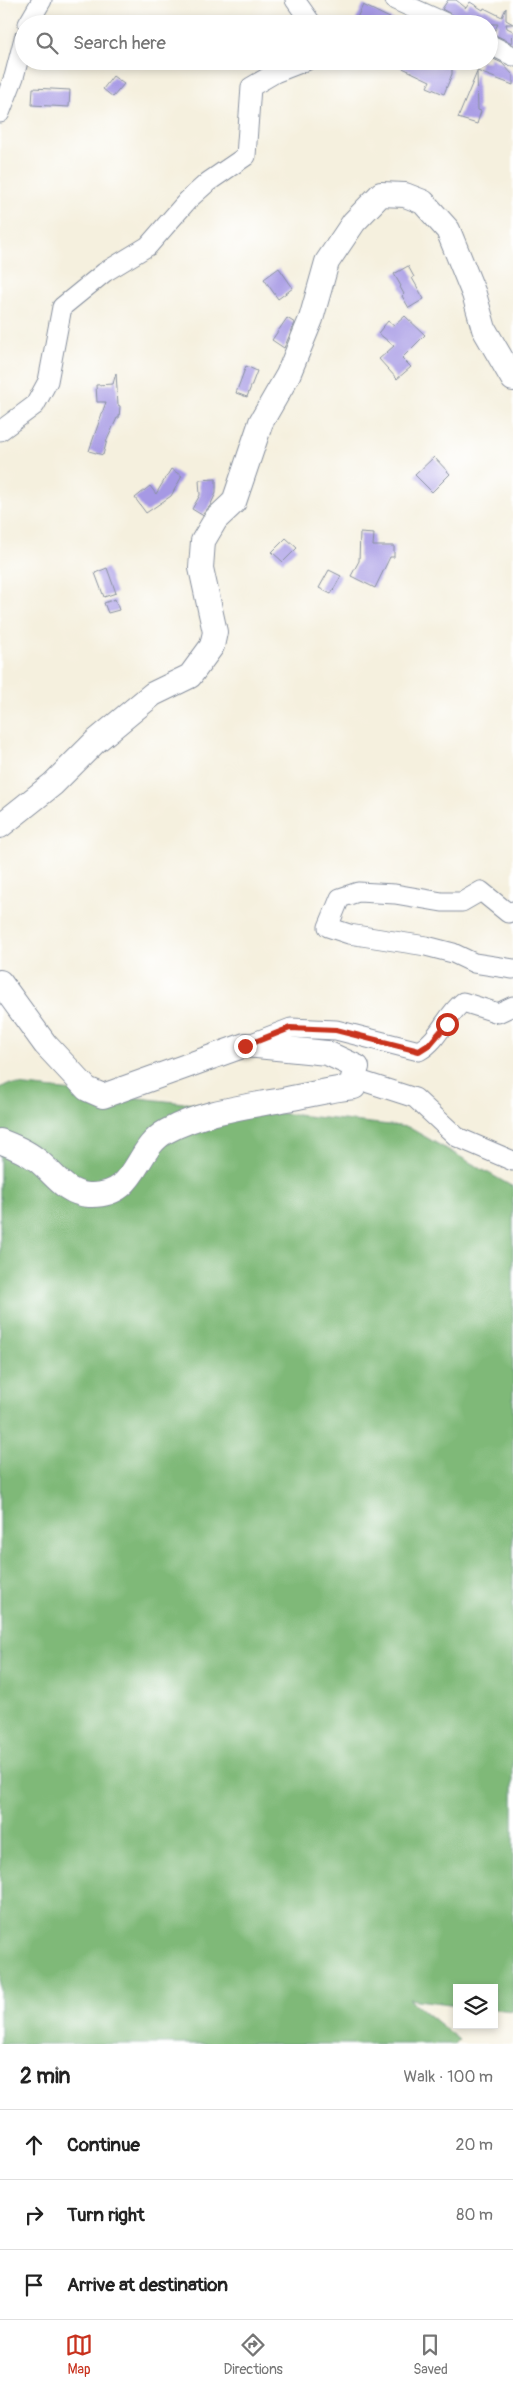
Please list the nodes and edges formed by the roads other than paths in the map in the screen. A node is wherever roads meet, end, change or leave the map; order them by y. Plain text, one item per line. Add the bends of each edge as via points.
1 (42, 0) edge
2 (295, 0) edge
3 (395, 0) edge
4 (33, 15) edge
5 (306, 15) edge
6 (428, 15) edge
7 (498, 48) edge
8 (513, 56) edge
9 (16, 70) edge
10 (283, 70) edge
11 (0, 113) edge
12 (513, 379) edge
13 (0, 431) edge
14 (0, 826) edge
15 (513, 911) edge
16 (513, 969) edge
17 (0, 982) edge
18 (513, 1006) edge
19 (245, 1046) junction
20 (353, 1078) junction
21 (0, 1141) edge
22 (513, 1161) edge

1 - 4 street
2 - 5 street
3 - 6 street
7 - 8 street
9 - 11 street
10 - 13 street via 251,87 246,156 208,182 148,246 105,272 62,307 48,381 35,405
12 - 14 main road via 484,329 474,294 448,230 423,202 405,194 381,194 354,222 326,262 311,319 288,375 261,422 234,502 216,519 203,541 201,568 215,632 208,653 190,676 152,694 95,742 53,784
15 - 16 street via 508,913 480,891 462,902 358,892 340,898 328,927 348,934 426,946 474,962
17 - 19 main road via 45,1044 87,1089 103,1096
18 - 19 street via 498,1013 463,1002 453,1010 447,1024 430,1044 419,1051 336,1030 290,1028
19 - 20 main road via 327,1053 357,1067
20 - 21 main road via 354,1087 206,1114 165,1132 152,1144 121,1188 105,1195 87,1195 62,1185 37,1160
20 - 22 street via 415,1098 458,1137

